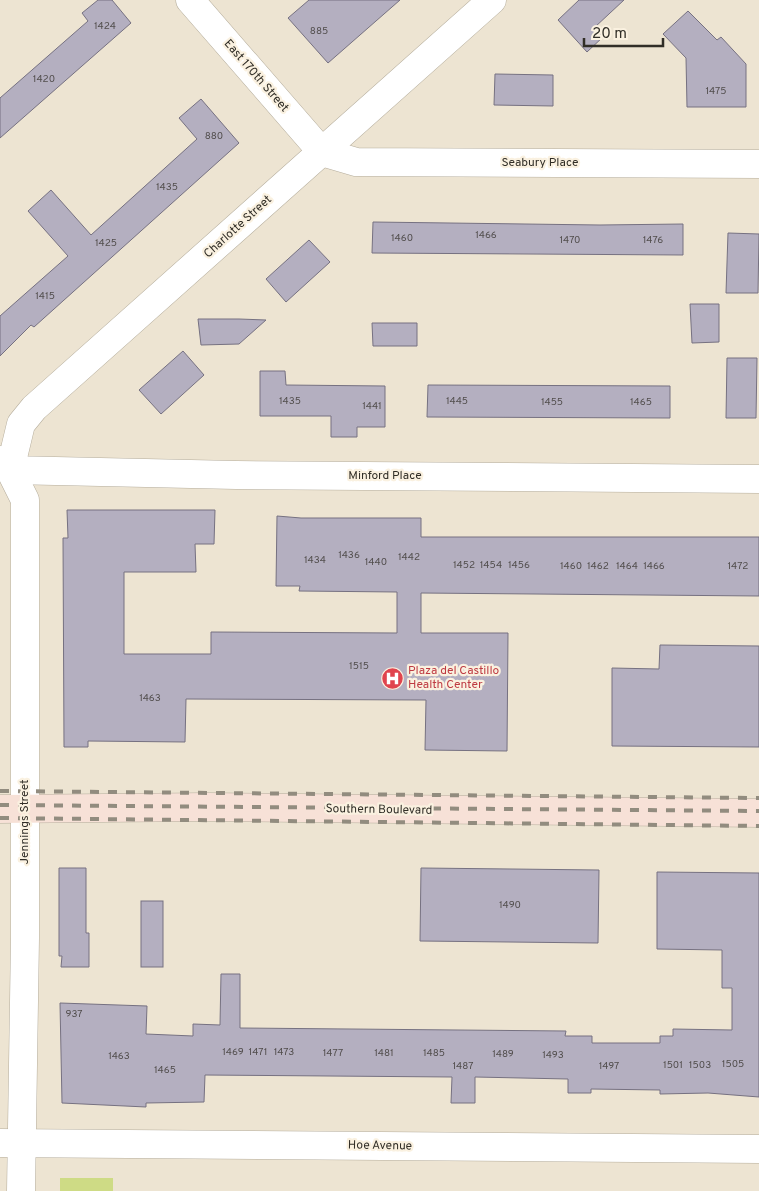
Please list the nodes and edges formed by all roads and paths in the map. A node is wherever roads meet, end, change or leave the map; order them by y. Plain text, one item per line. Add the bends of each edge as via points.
1 (190, 0) edge
2 (492, 0) edge
3 (322, 152) junction
4 (759, 164) edge
5 (5, 465) edge
6 (759, 479) edge
7 (12, 808) edge
8 (759, 813) edge
9 (11, 1143) edge
10 (759, 1150) edge
11 (21, 1191) edge

1 - 3 street, East 170th Street
2 - 3 street, Charlotte Street
3 - 4 street, Seabury Place via 356,162 383,163
3 - 5 street, Charlotte Street via 34,408 21,424
5 - 6 street, Minford Place via 236,475
5 - 7 street, Jennings Street via 25,500
7 - 8 main road, Southern Boulevard
7 - 9 street, Jennings Street via 25,938
9 - 10 street, Hoe Avenue
9 - 11 street, Jennings Street

